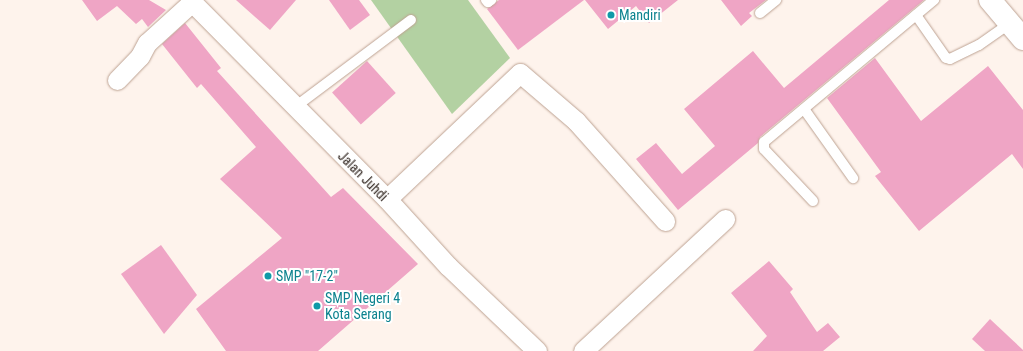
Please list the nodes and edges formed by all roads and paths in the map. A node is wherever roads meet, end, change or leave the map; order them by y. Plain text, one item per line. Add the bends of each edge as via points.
1 (486, 0) edge
2 (491, 0) edge
3 (776, 0) edge
4 (934, 0) edge
5 (990, 0) edge
6 (191, 1) edge
7 (760, 13) dead end
8 (916, 15) junction
9 (411, 20) dead end
10 (1016, 31) edge
11 (117, 80) dead end
12 (295, 106) junction
13 (804, 108) junction
14 (853, 178) dead end
15 (387, 199) junction
16 (813, 201) dead end
17 (725, 219) dead end
18 (665, 221) dead end
19 (533, 350) edge
20 (583, 351) edge

1 - 2 lane
3 - 7 lane
4 - 8 lane
5 - 10 main road
6 - 11 street via 147,43 140,56
6 - 12 street, Jalan Juhdi
8 - 10 lane via 946,58 950,59
8 - 13 lane
9 - 12 lane
12 - 15 street, Jalan Juhdi
13 - 14 lane
13 - 16 lane via 769,136 764,142 764,149
15 - 18 street via 520,73 576,121
15 - 19 street, Jalan Juhdi via 448,266
17 - 20 street

